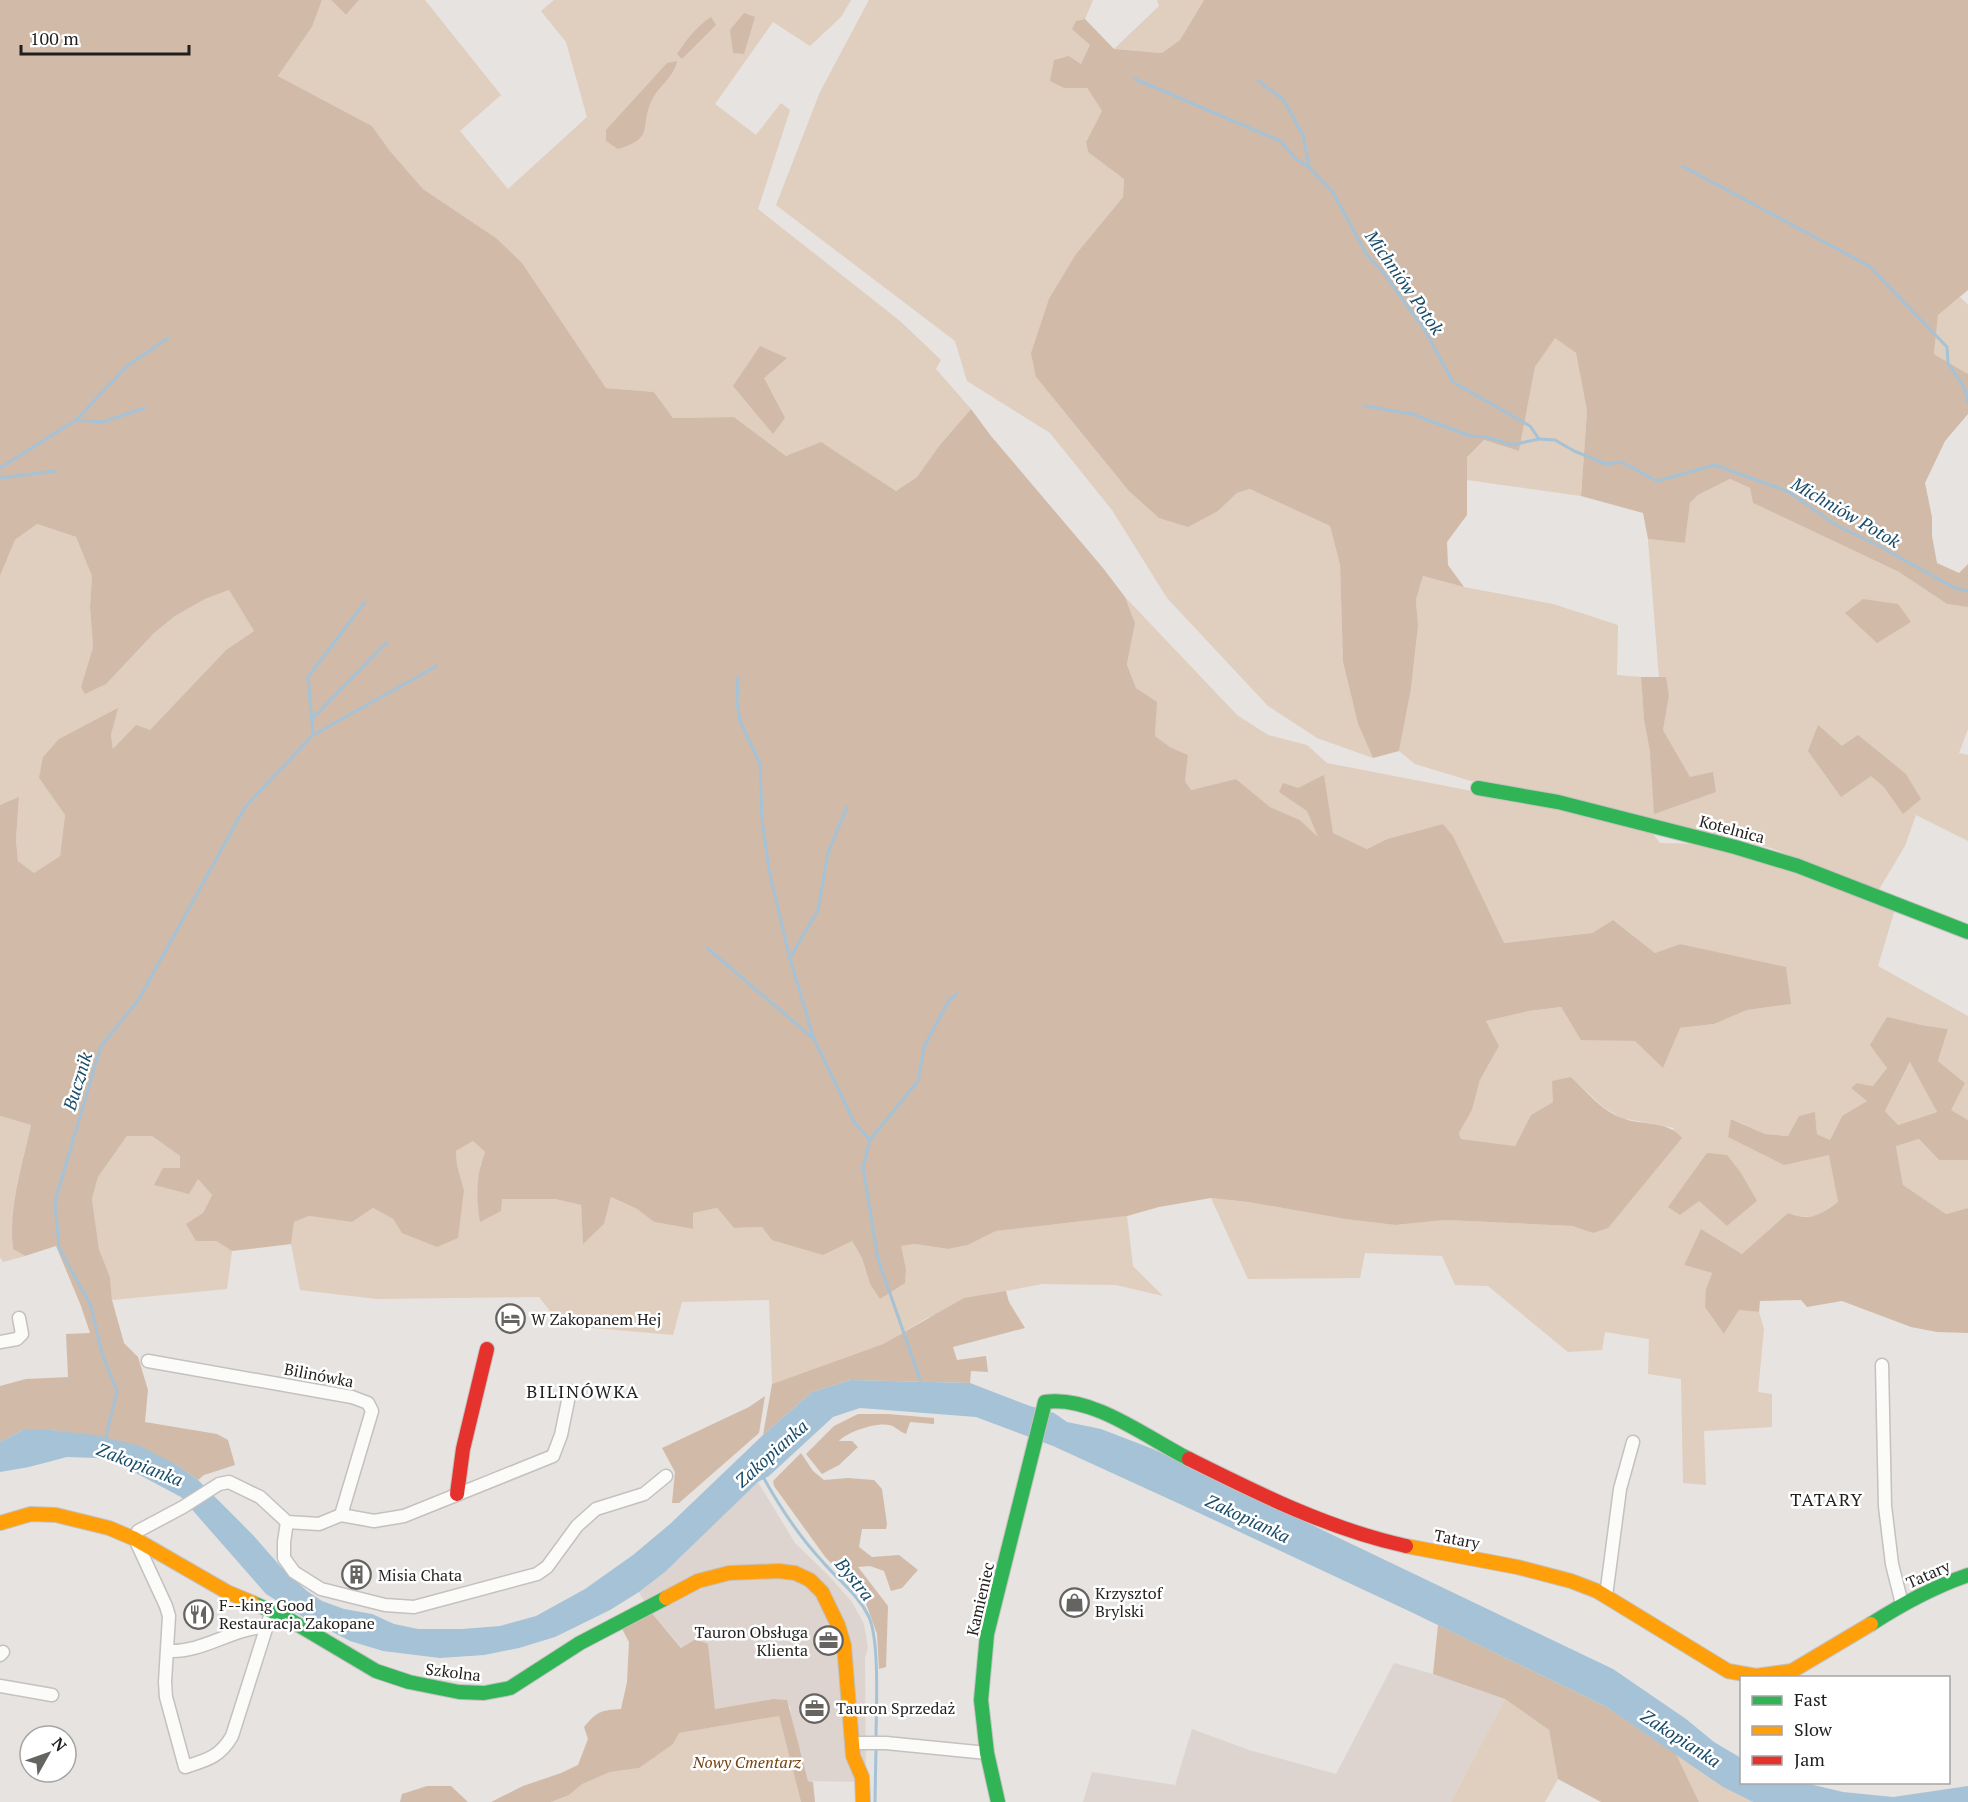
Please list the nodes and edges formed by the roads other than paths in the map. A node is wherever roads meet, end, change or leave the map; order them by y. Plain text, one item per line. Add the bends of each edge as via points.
1 (1478, 788) dead end
2 (1968, 932) edge
3 (19, 1318) dead end
4 (0, 1342) edge
5 (487, 1349) dead end
6 (148, 1361) dead end
7 (1882, 1365) dead end
8 (570, 1391) dead end
9 (1633, 1442) dead end
10 (1033, 1455) joint
11 (666, 1476) dead end
12 (457, 1494) junction
13 (341, 1515) junction
14 (287, 1522) junction
15 (0, 1523) edge
16 (135, 1539) junction
17 (1968, 1575) edge
18 (1605, 1596) junction
19 (1902, 1604) junction
20 (272, 1610) junction
21 (265, 1627) junction
22 (168, 1651) junction
23 (0, 1686) edge
24 (52, 1695) dead end
25 (858, 1743) junction
26 (987, 1753) junction
27 (863, 1802) edge
28 (998, 1802) edge

1 - 2 street, Kotelnica via 1558,802 1735,846 1798,866
3 - 4 street via 22,1334
5 - 12 street via 463,1449
6 - 13 street, Bilinówka via 368,1403 372,1411
7 - 19 street, Tatary via 1885,1506 1892,1564
8 - 12 street via 553,1456
9 - 18 street via 1620,1489
10 - 18 street, Tatary via 1045,1402 1076,1403 1097,1410 1212,1470 1353,1532 1564,1580
10 - 26 street, Kamieniec via 987,1634 981,1700
11 - 14 street via 644,1494 596,1509 537,1574 414,1607 386,1605 321,1589 294,1572 284,1558
12 - 13 street via 404,1516 374,1521
13 - 14 street via 319,1524
14 - 16 street via 260,1497 229,1482 138,1531
15 - 16 street, Szkolna via 32,1514 56,1515
16 - 20 street, Szkolna via 227,1592
16 - 22 street via 169,1616
17 - 19 street, Tatary
18 - 19 street, Tatary via 1728,1671 1756,1676 1792,1671
20 - 21 street
20 - 25 street, Szkolna via 376,1671 435,1688 484,1693 510,1688 580,1643 698,1581 729,1573 795,1573 822,1592 838,1625
21 - 22 street via 251,1628 181,1652
21 - 22 street via 232,1736 217,1756 184,1767 166,1697
23 - 24 street
25 - 26 street
25 - 27 street, Szkolna via 853,1756 862,1777
26 - 28 street, Kamieniec

